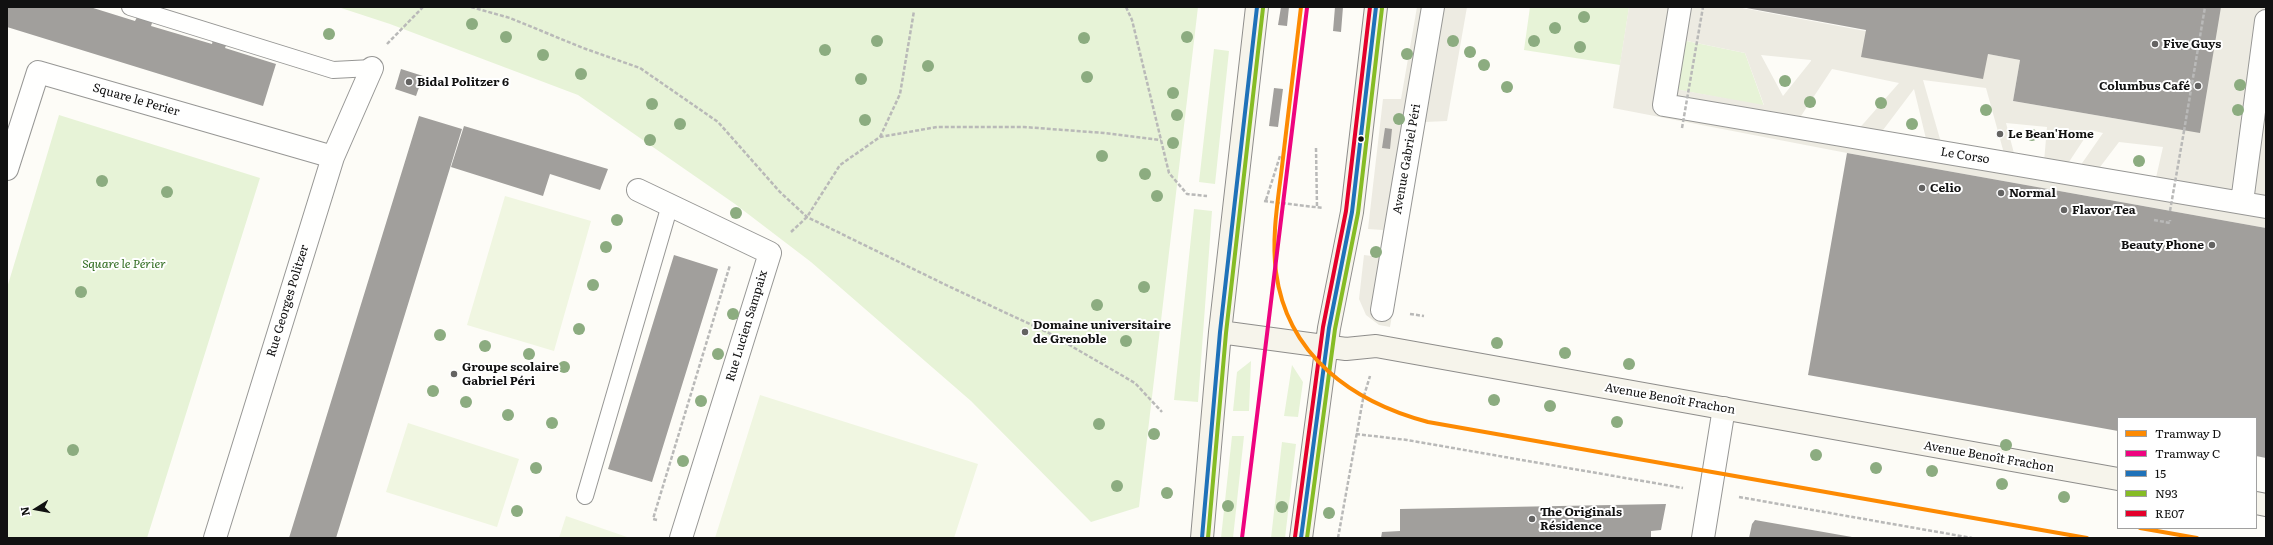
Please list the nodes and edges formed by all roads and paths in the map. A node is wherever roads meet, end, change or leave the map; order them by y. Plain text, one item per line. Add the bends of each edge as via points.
1 (130, 7) edge
2 (423, 7) edge
3 (471, 7) edge
4 (1126, 7) edge
5 (1257, 7) edge
6 (1376, 7) edge
7 (1433, 7) edge
8 (1680, 7) edge
9 (1703, 7) edge
10 (2205, 7) edge
11 (914, 12) dead end
12 (2266, 25) edge
13 (372, 68) junction
14 (1682, 128) dead end
15 (880, 137) junction
16 (1161, 140) junction
17 (1316, 148) dead end
18 (1280, 156) dead end
19 (333, 157) junction
20 (7, 169) edge
21 (638, 190) dead end
22 (1236, 199) junction
23 (1266, 201) junction
24 (2242, 202) junction
25 (670, 205) junction
26 (1317, 207) junction
27 (2266, 207) edge
28 (2170, 211) dead end
29 (1352, 212) junction
30 (807, 217) junction
31 (738, 238) junction
32 (770, 253) junction
33 (1382, 310) dead end
34 (1220, 332) junction
35 (1327, 346) junction
36 (1371, 372) dead end
37 (1724, 408) junction
38 (1162, 412) dead end
39 (1356, 434) junction
40 (2117, 480) edge
41 (1687, 489) dead end
42 (585, 496) dead end
43 (1737, 496) dead end
44 (682, 534) edge
45 (216, 538) edge
46 (1202, 538) edge
47 (1300, 538) edge
48 (1338, 538) edge
49 (1703, 538) edge
50 (1972, 538) edge

1 - 13 lane via 332,70
2 - 13 path via 388,44
3 - 30 path via 510,18 640,68 718,122 780,192
4 - 16 path via 1132,20
5 - 22 main road
6 - 29 main road
7 - 33 street, Avenue Gabriel Péri
8 - 24 street, Le Corso via 1664,105
9 - 14 path, bridge
10 - 28 path, bridge
11 - 15 path via 900,94
12 - 24 street
13 - 19 street, Rue Georges Politzer
15 - 16 path via 937,127 1016,127
15 - 30 path via 840,165
16 - 22 path via 1169,173 1187,194
17 - 26 path
18 - 23 path
19 - 20 street, Square le Perier via 38,72
19 - 45 street, Rue Georges Politzer
21 - 25 street
22 - 23 path
22 - 34 main road
23 - 26 path
24 - 27 street, Le Corso
25 - 31 street
25 - 42 lane
26 - 29 path
29 - 35 main road
30 - 32 path
30 - 38 path via 1047,332 1135,383
31 - 32 street
31 - 44 path via 652,518
32 - 44 street, Rue Lucien Sampaix
34 - 35 main road, Avenue Benoît Frachon
34 - 46 main road
35 - 37 main road, Avenue Benoît Frachon via 1346,349 1376,346
35 - 47 main road
36 - 39 path via 1362,399
37 - 40 main road, Avenue Benoît Frachon
37 - 49 street
39 - 41 path via 1407,440
39 - 48 path
43 - 50 path

